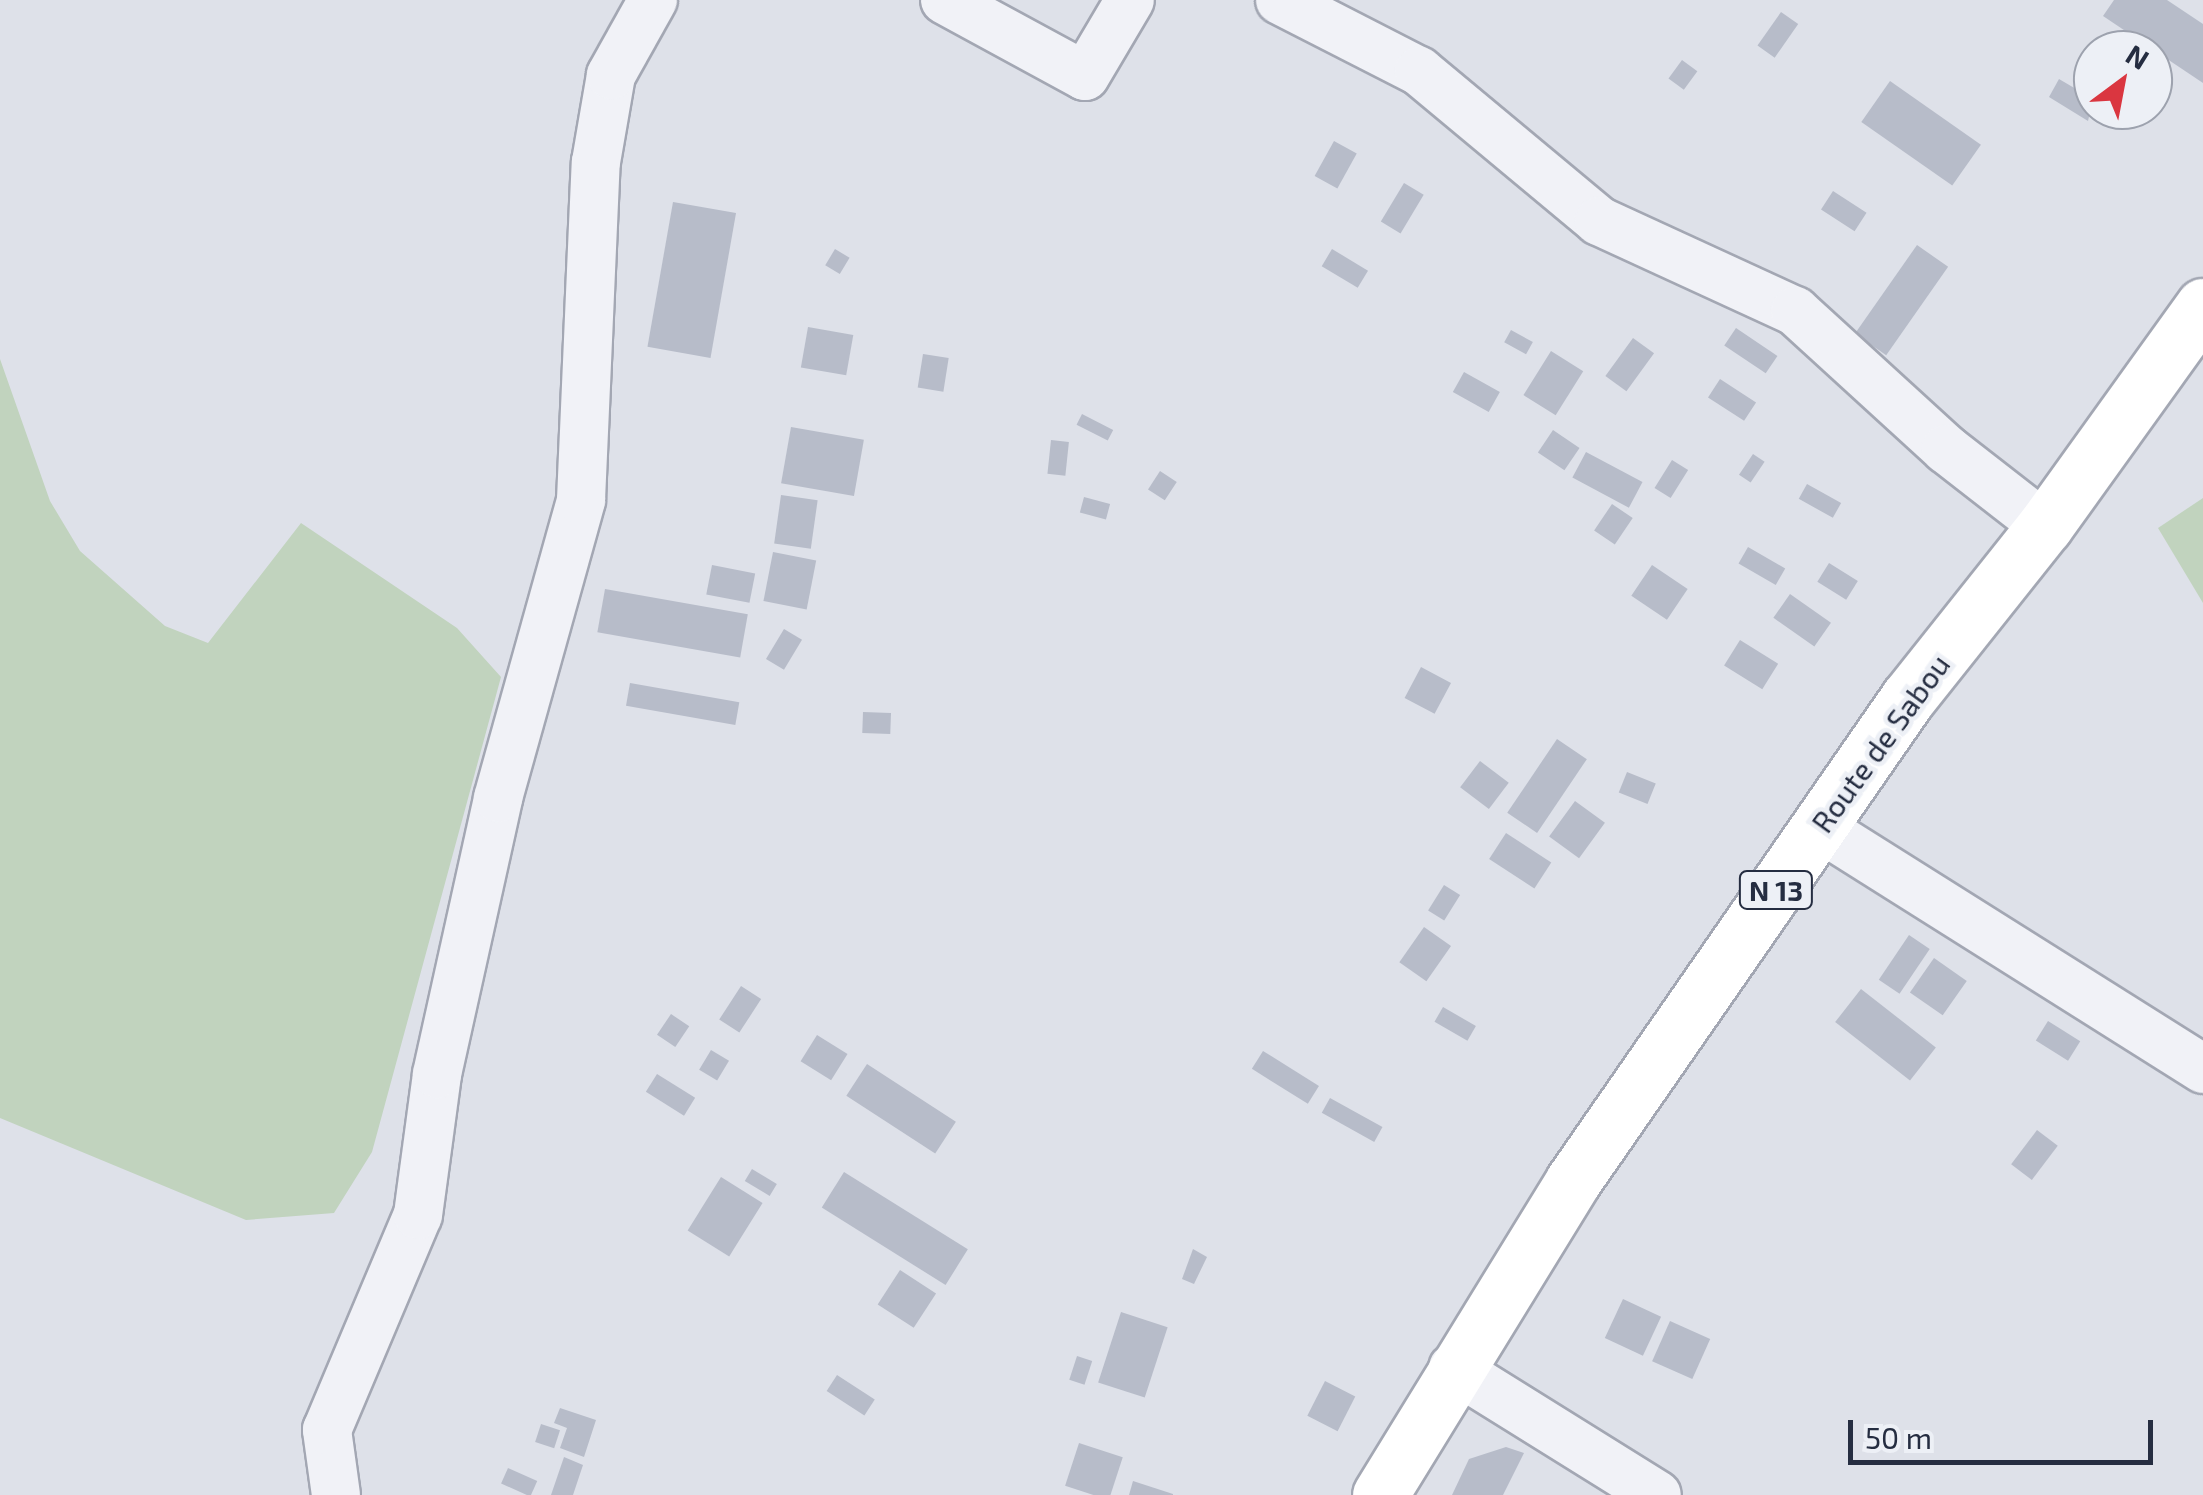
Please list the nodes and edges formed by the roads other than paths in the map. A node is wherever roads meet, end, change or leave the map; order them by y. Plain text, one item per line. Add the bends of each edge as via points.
1 (652, 0) edge
2 (946, 0) edge
3 (1130, 0) edge
4 (1280, 0) edge
5 (2203, 306) edge
6 (2045, 526) junction
7 (1819, 827) junction
8 (2203, 1070) edge
9 (1453, 1368) junction
10 (336, 1495) edge
11 (1380, 1495) edge
12 (1657, 1495) edge

1 - 10 street via 610,75 596,162 580,500 498,798 438,1074 418,1214 327,1430
2 - 3 street via 1085,76
4 - 6 street via 1419,71 1599,222 1794,311 1946,449
5 - 6 main road, Route de Sabou / N 13
6 - 7 main road, Route de Sabou / N 13 via 1908,698
7 - 8 street
7 - 9 main road, Route de Sabou / N 13
9 - 11 main road, Route de Sabou / N 13
9 - 12 street

